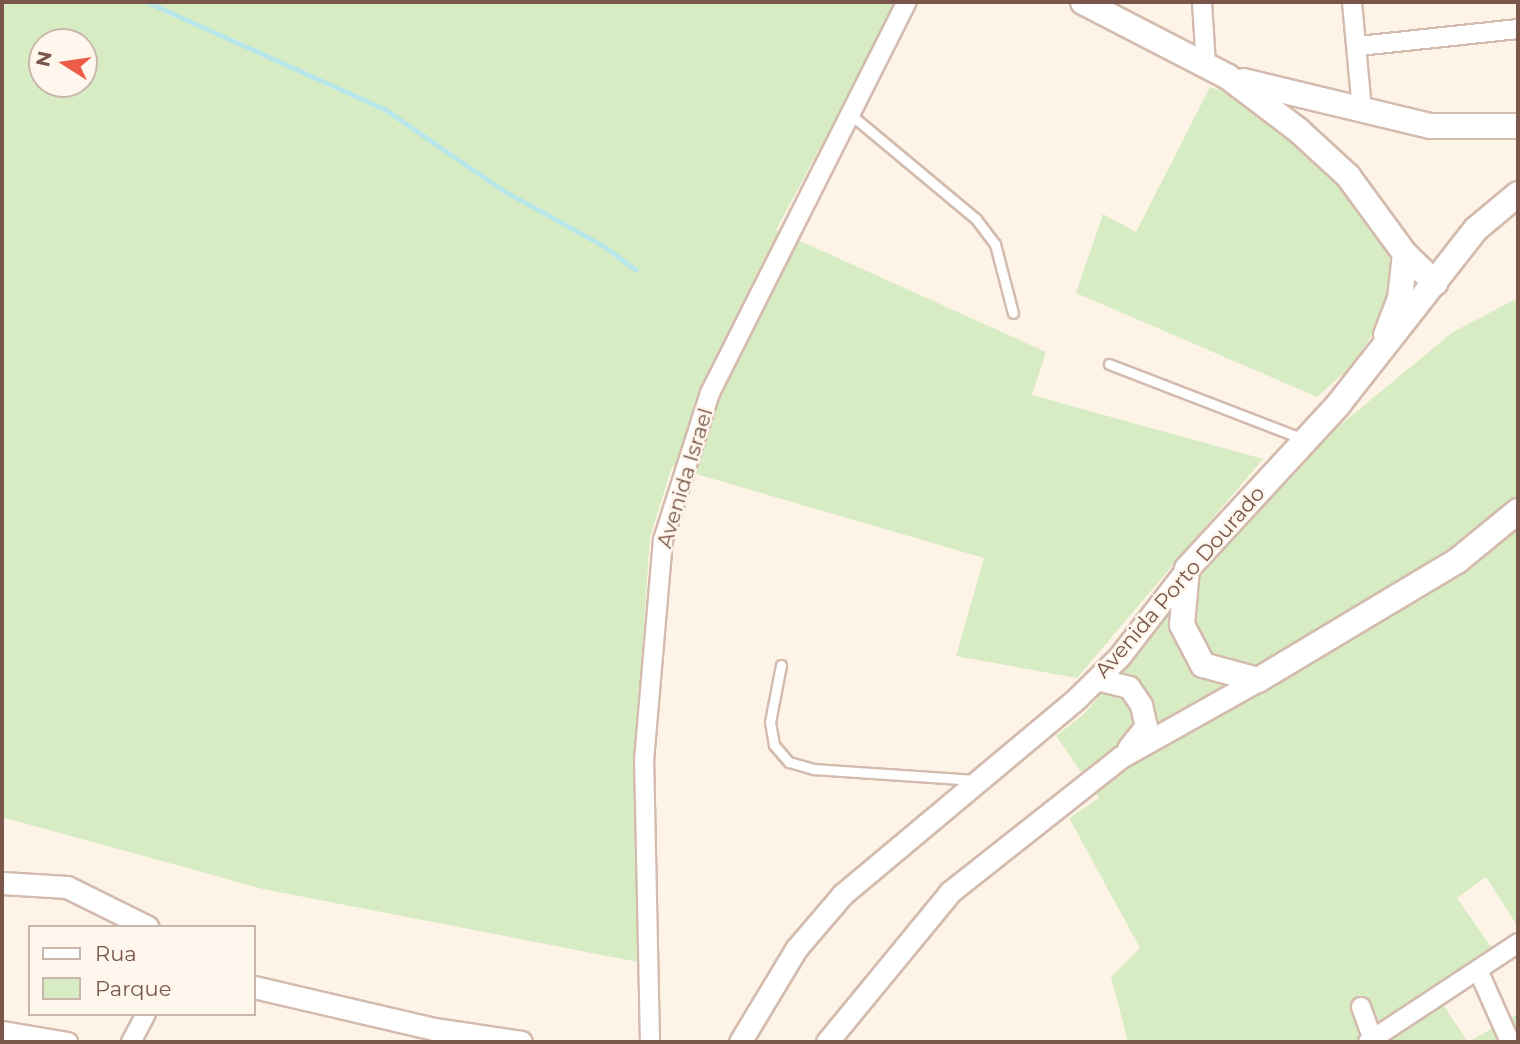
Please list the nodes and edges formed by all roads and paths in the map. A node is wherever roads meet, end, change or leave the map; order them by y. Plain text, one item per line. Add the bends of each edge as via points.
1 (907, 2) edge
2 (1083, 2) edge
3 (1202, 2) edge
4 (1352, 2) edge
5 (1518, 29) edge
6 (1359, 46) junction
7 (1206, 65) junction
8 (1228, 77) junction
9 (1362, 110) junction
10 (850, 114) junction
11 (1518, 126) edge
12 (1518, 194) edge
13 (1405, 254) junction
14 (1435, 283) junction
15 (1013, 313) dead end
16 (1109, 364) dead end
17 (1339, 404) junction
18 (1305, 440) junction
19 (1518, 511) edge
20 (1187, 569) junction
21 (781, 665) dead end
22 (1097, 679) junction
23 (1258, 680) junction
24 (1121, 757) junction
25 (977, 780) junction
26 (2, 883) edge
27 (144, 925) edge
28 (1518, 943) edge
29 (1478, 970) junction
30 (256, 988) edge
31 (1361, 1007) dead end
32 (145, 1016) edge
33 (2, 1031) edge
34 (434, 1036) edge
35 (1371, 1041) edge
36 (68, 1042) edge
37 (131, 1042) edge
38 (521, 1042) edge
39 (650, 1042) edge
40 (740, 1042) edge
41 (827, 1042) edge
42 (1510, 1042) edge

1 - 10 street, Avenida Israel
2 - 7 main road
3 - 7 street
4 - 6 street
5 - 6 street
6 - 9 street
7 - 8 main road
8 - 9 main road
8 - 13 main road via 1298,130 1348,176
9 - 11 main road via 1431,126
10 - 15 lane via 976,219 995,244
10 - 39 street, Avenida Israel via 710,393 663,540 644,761
12 - 14 main road, Avenida Porto Dourado via 1476,229
13 - 14 main road
13 - 17 main road via 1401,298 1388,333
14 - 17 main road, Avenida Porto Dourado
16 - 18 lane
17 - 18 main road, Avenida Porto Dourado
18 - 20 main road, Avenida Porto Dourado
19 - 23 main road via 1457,561
20 - 22 street, Avenida Porto Dourado
20 - 23 main road via 1182,625 1203,665
21 - 25 lane via 770,722 774,746 789,762 814,769
22 - 24 street via 1129,687 1141,705 1146,726
22 - 25 street, Avenida Porto Dourado
23 - 24 street
24 - 41 street via 950,892
25 - 40 street, Avenida Porto Dourado via 843,894 796,949
26 - 27 street via 67,887
28 - 29 street
29 - 35 street
29 - 42 street
30 - 34 street
31 - 35 street
32 - 37 street
33 - 36 street
34 - 38 street

